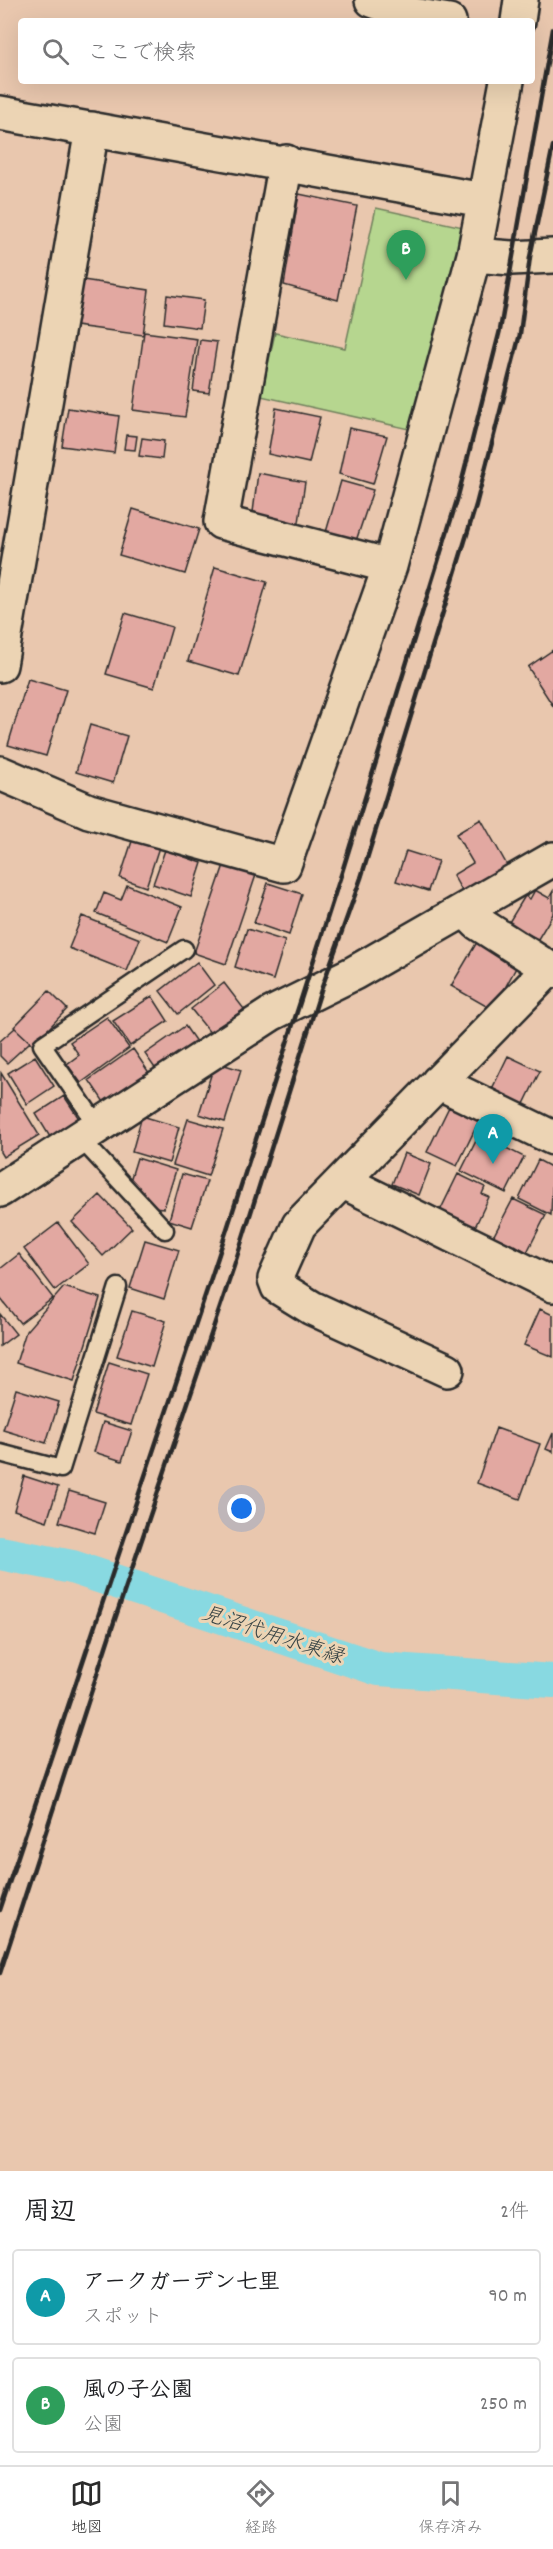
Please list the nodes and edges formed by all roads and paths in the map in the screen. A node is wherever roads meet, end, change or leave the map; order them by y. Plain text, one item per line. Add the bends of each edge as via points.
1 (372, 0) edge
2 (521, 0) edge
3 (431, 18) edge
4 (518, 18) edge
5 (506, 84) edge
6 (0, 113) edge
7 (92, 129) junction
8 (286, 162) junction
9 (483, 200) junction
10 (474, 255) junction
11 (553, 256) edge
12 (390, 566) junction
13 (0, 664) edge
14 (0, 773) edge
15 (553, 859) edge
16 (466, 911) junction
17 (184, 949) dead end
18 (551, 970) edge
19 (438, 1082) junction
20 (89, 1132) junction
21 (553, 1138) edge
22 (342, 1181) junction
23 (0, 1190) edge
24 (165, 1230) dead end
25 (553, 1286) edge
26 (118, 1287) dead end
27 (447, 1370) dead end
28 (0, 1454) edge

1 - 3 street
2 - 4 street
5 - 9 street
6 - 7 street
7 - 8 street
7 - 13 street
8 - 9 street
8 - 12 street via 222,522
9 - 10 street
10 - 11 street
10 - 12 street
12 - 14 street via 284,865 89,811
15 - 16 street
16 - 18 street via 478,924
16 - 20 street via 354,974 271,1014
17 - 20 lane via 42,1045
18 - 19 street
19 - 21 street
19 - 22 street
20 - 23 street
20 - 24 lane
22 - 25 street
22 - 27 street via 299,1225 275,1279 278,1287 312,1308
26 - 28 lane via 61,1469

